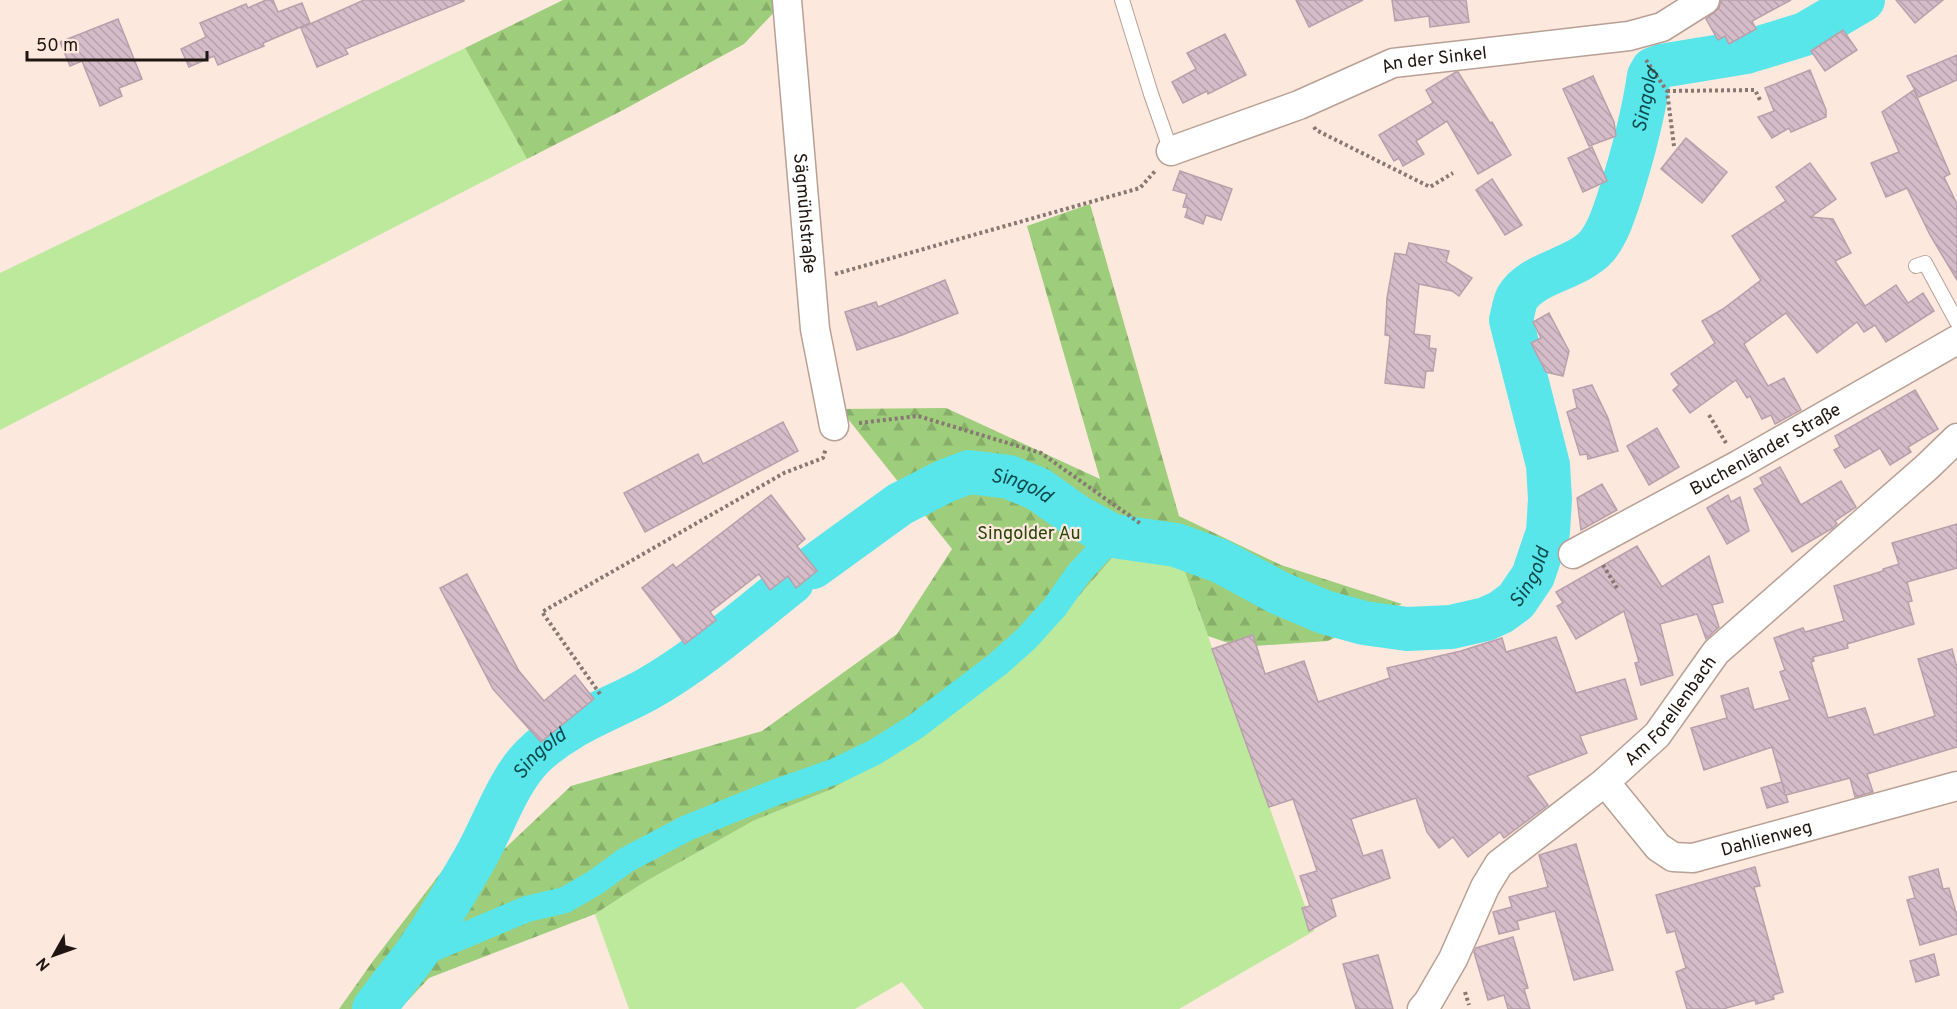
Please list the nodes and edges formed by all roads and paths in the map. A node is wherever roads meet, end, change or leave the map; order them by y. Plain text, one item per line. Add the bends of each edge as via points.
1 (787, 0) edge
2 (1122, 0) edge
3 (1705, 0) edge
4 (1646, 60) dead end
5 (1667, 91) junction
6 (1761, 102) dead end
7 (1299, 105) junction
8 (1674, 146) dead end
9 (1171, 151) junction
10 (1453, 173) dead end
11 (1916, 266) dead end
12 (828, 276) dead end
13 (1957, 322) edge
14 (1957, 340) edge
15 (1709, 415) dead end
16 (834, 426) junction
17 (1957, 438) edge
18 (1740, 464) junction
19 (1141, 524) dead end
20 (1586, 556) joint
21 (1617, 588) dead end
22 (600, 694) dead end
23 (1605, 782) junction
24 (1957, 786) edge
25 (1422, 1009) edge

1 - 16 street, Sägmühlstraße via 815,329
2 - 9 lane
3 - 7 street, An der Sinkel via 1662,27 1629,36 1393,63
4 - 5 path
5 - 6 path via 1755,90
5 - 8 path
7 - 9 street, An der Sinkel
7 - 10 path via 1316,130 1430,187
9 - 12 path via 1140,188
11 - 13 lane via 1925,263
14 - 18 street, Buchenländer Straße
15 - 18 path
16 - 19 path via 918,416 1041,453
16 - 22 path via 823,458 784,473 542,612
17 - 23 street, Am Forellenbach via 1716,652 1657,735
18 - 20 street, Buchenländer Straße
20 - 21 path
23 - 24 street, Dahlienweg via 1658,847 1673,857 1693,858
23 - 25 street, Am Forellenbach via 1499,864 1453,959

